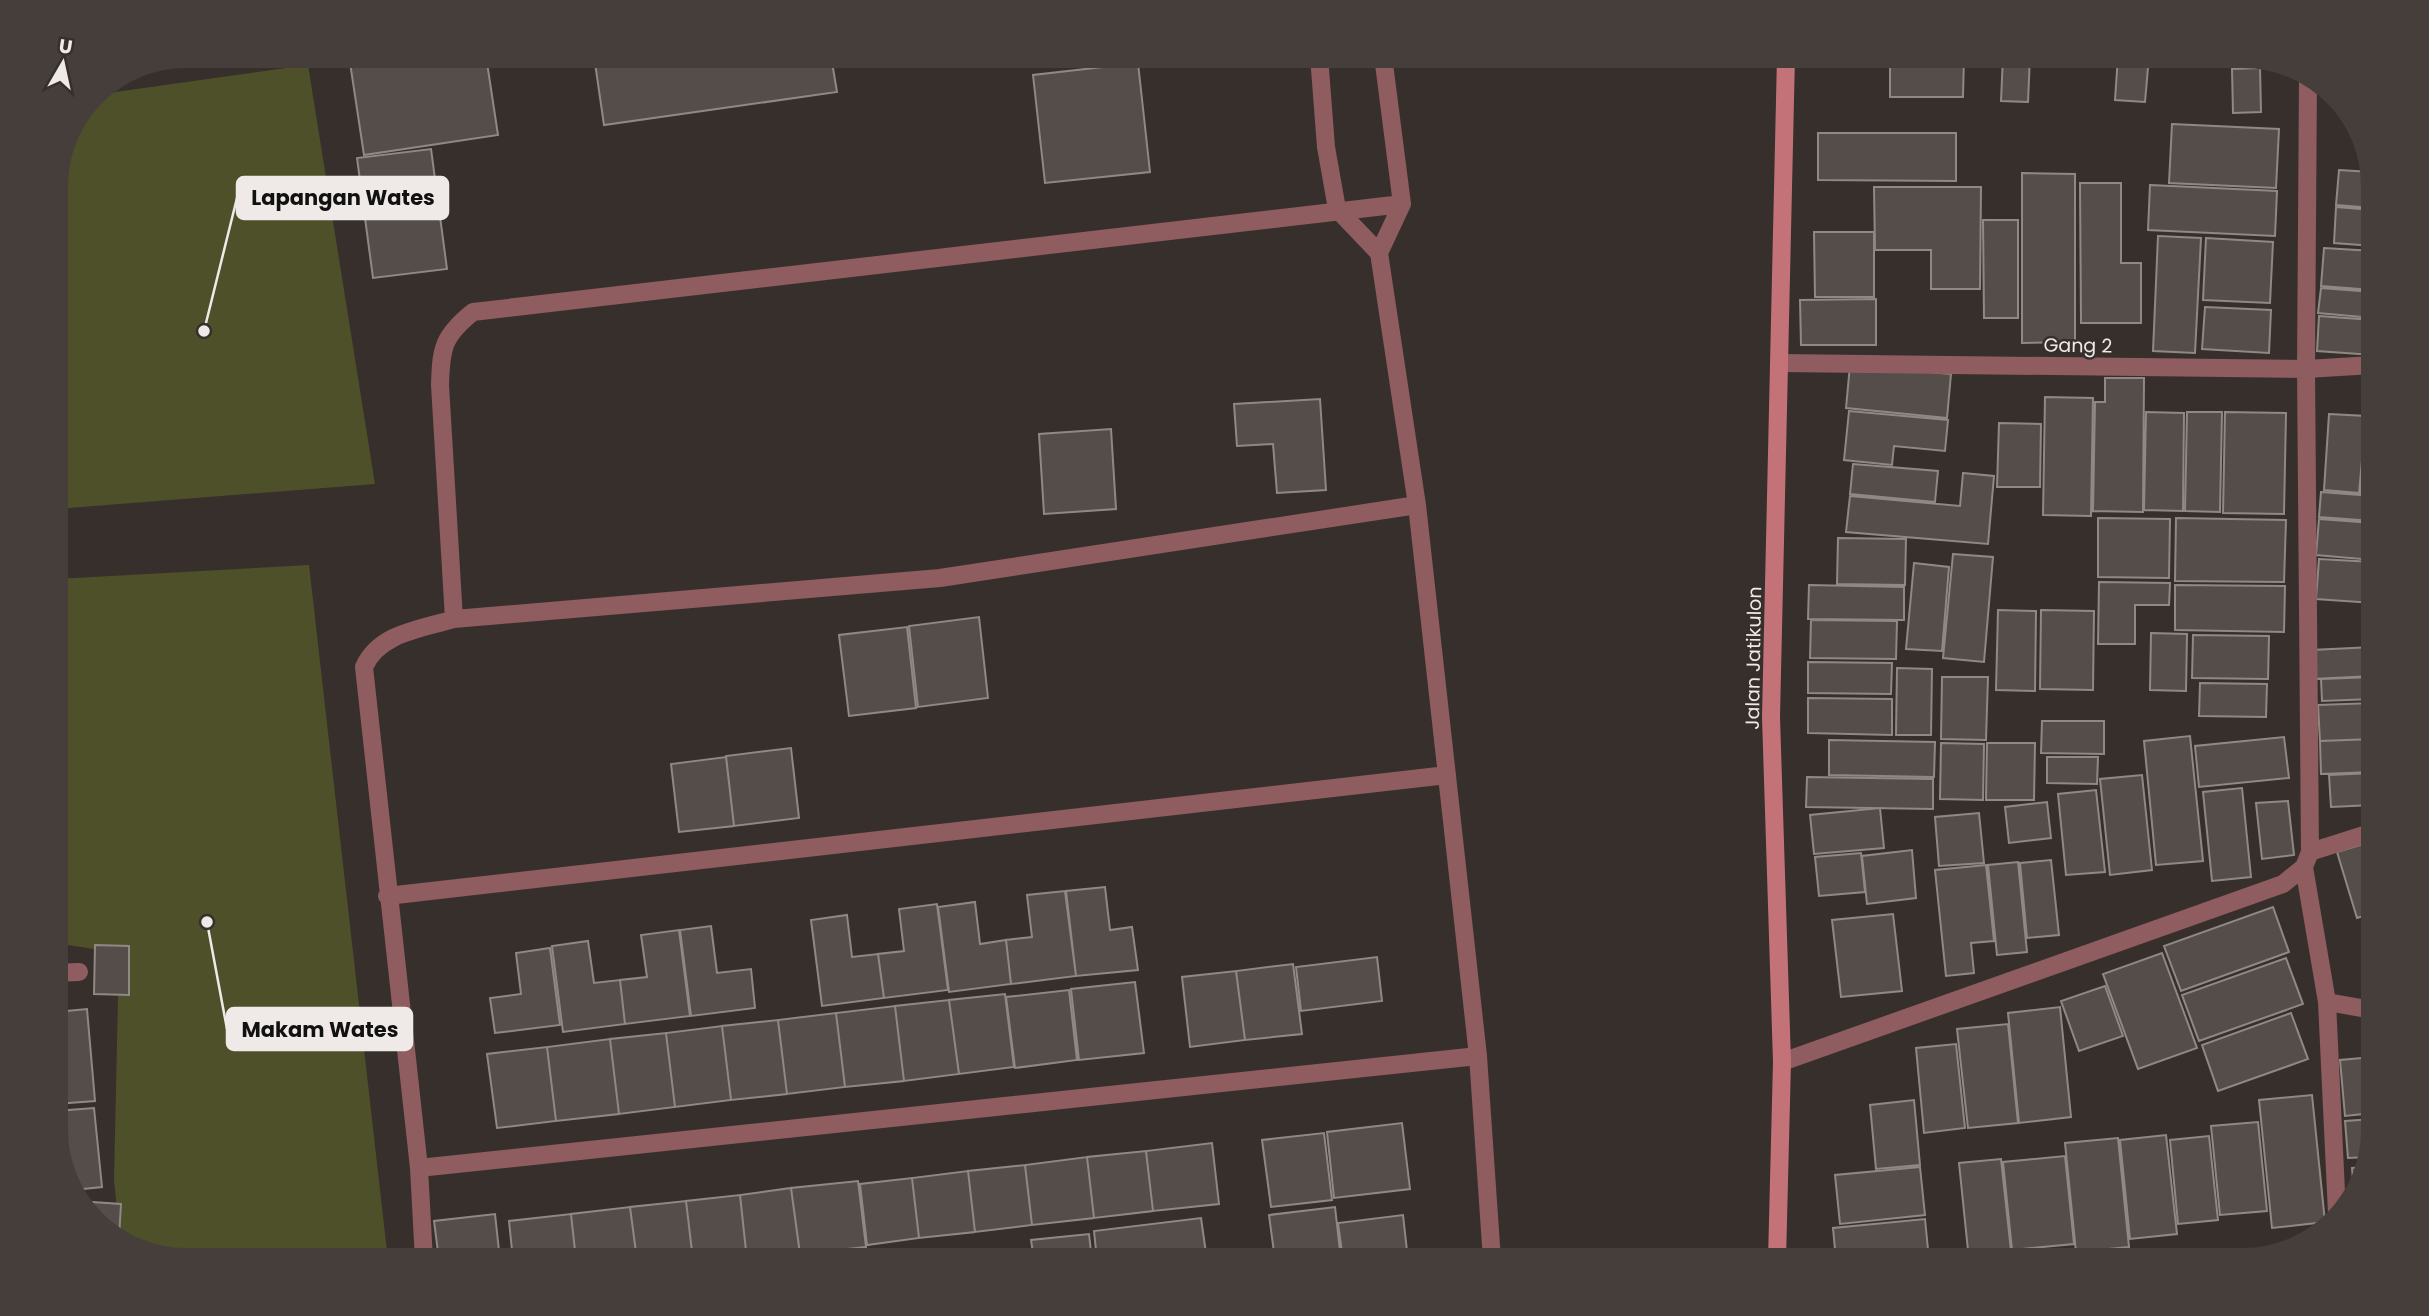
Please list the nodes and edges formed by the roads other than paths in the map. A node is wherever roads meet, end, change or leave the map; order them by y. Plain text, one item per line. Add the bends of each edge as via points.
1 (1320, 68) edge
2 (1385, 68) edge
3 (1786, 68) edge
4 (2308, 88) edge
5 (1402, 204) junction
6 (1337, 209) junction
7 (1379, 253) junction
8 (1782, 363) junction
9 (2360, 366) edge
10 (2306, 369) junction
11 (1417, 505) junction
12 (454, 619) junction
13 (1447, 775) junction
14 (2361, 837) edge
15 (2307, 859) junction
16 (387, 896) junction
17 (69, 972) edge
18 (79, 972) dead end
19 (2326, 1002) junction
20 (2361, 1008) edge
21 (1478, 1056) junction
22 (1782, 1062) junction
23 (419, 1168) junction
24 (2336, 1201) edge
25 (423, 1248) edge
26 (1491, 1248) edge
27 (1777, 1248) edge

1 - 6 street via 1326,148
2 - 5 street
3 - 8 main road, Jalan Jatikulon
4 - 10 street
5 - 6 street
5 - 7 street
6 - 7 street
6 - 12 street via 473,312 452,329 441,353
7 - 11 street
8 - 10 street, Gang 2
8 - 22 main road, Jalan Jatikulon via 1771,717
9 - 10 street, Gang 2
10 - 15 street
11 - 12 street via 940,578
11 - 13 street
12 - 16 street via 383,641 364,667
13 - 16 street
13 - 21 street
14 - 15 street
15 - 19 street
15 - 22 street via 2283,884
16 - 23 street
17 - 18 street
19 - 20 street
19 - 24 street
21 - 23 street
21 - 26 street
22 - 27 main road, Jalan Jatikulon
23 - 25 street

